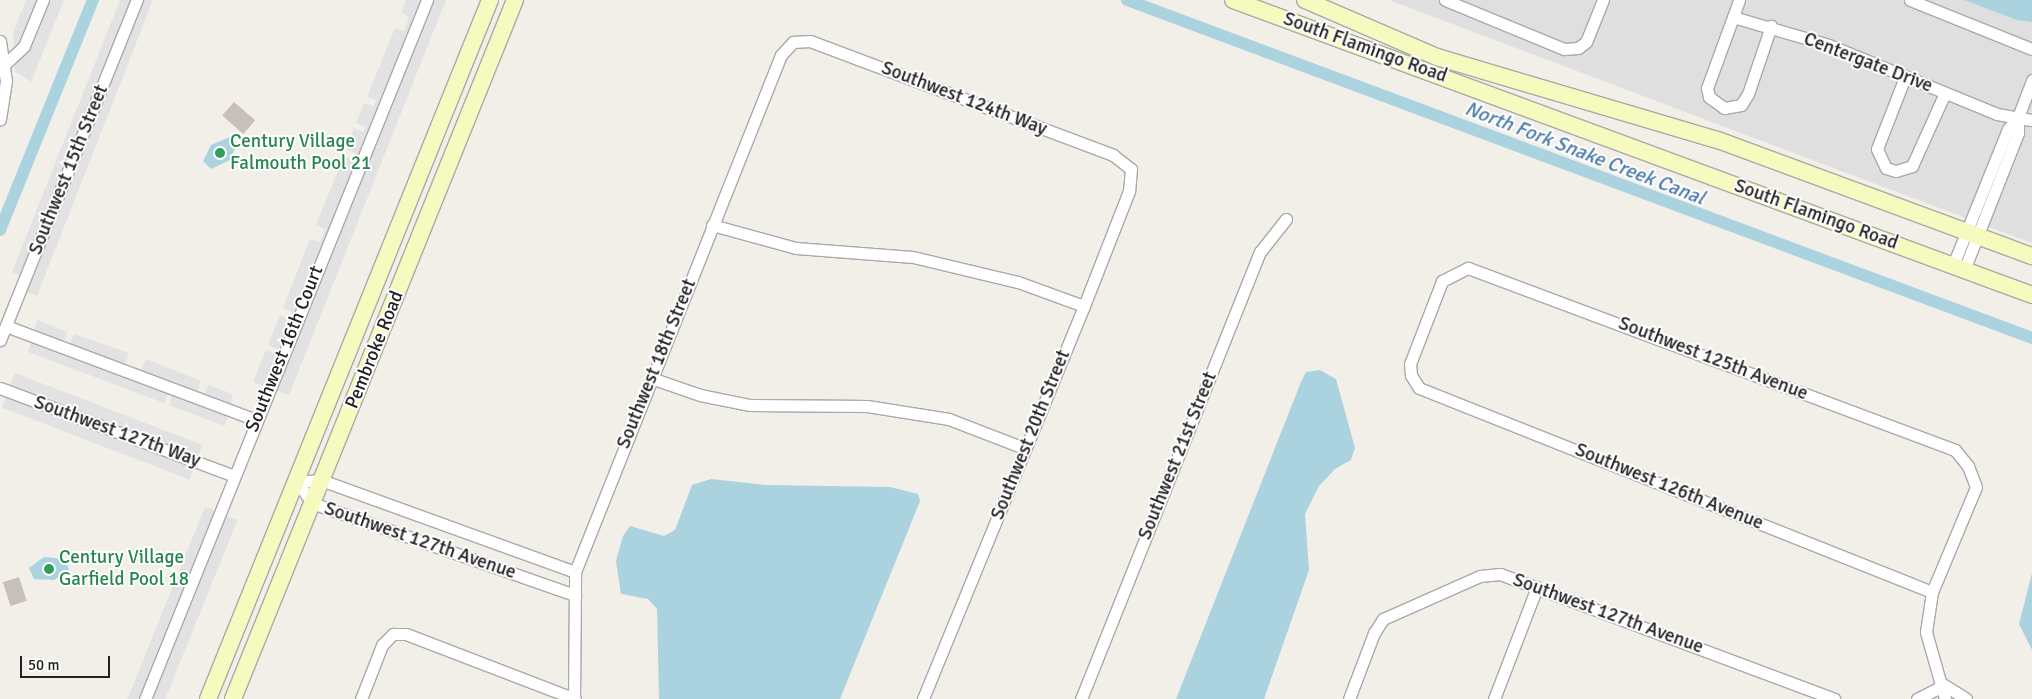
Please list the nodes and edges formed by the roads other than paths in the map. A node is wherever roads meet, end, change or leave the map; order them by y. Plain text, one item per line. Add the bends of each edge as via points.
1 (43, 0) edge
2 (137, 0) edge
3 (427, 0) edge
4 (490, 0) edge
5 (515, 0) edge
6 (1233, 0) edge
7 (1305, 0) edge
8 (1445, 0) edge
9 (1603, 0) edge
10 (1739, 0) edge
11 (1910, 0) edge
12 (1733, 17) junction
13 (1771, 26) junction
14 (0, 41) edge
15 (793, 42) joint
16 (2032, 48) edge
17 (5, 64) junction
18 (1906, 77) junction
19 (2032, 80) edge
20 (1945, 93) junction
21 (2018, 117) junction
22 (0, 120) edge
23 (2032, 120) edge
24 (1132, 169) joint
25 (418, 184) junction
26 (439, 193) junction
27 (1286, 219) dead end
28 (712, 226) junction
29 (1972, 233) junction
30 (2032, 256) edge
31 (1959, 268) junction
32 (1451, 274) joint
33 (2032, 296) edge
34 (1084, 306) junction
35 (6, 326) junction
36 (0, 340) edge
37 (651, 378) junction
38 (0, 388) edge
39 (256, 420) junction
40 (1024, 448) junction
41 (234, 476) junction
42 (322, 480) junction
43 (297, 482) junction
44 (312, 503) junction
45 (575, 572) junction
46 (1537, 587) junction
47 (1932, 592) junction
48 (575, 595) junction
49 (1944, 685) junction
50 (145, 699) edge
51 (208, 699) edge
52 (233, 699) edge
53 (361, 699) edge
54 (574, 699) edge
55 (923, 699) edge
56 (1081, 699) edge
57 (1349, 699) edge
58 (1494, 699) edge
59 (1834, 699) edge
60 (1917, 699) edge
61 (1945, 699) edge
62 (1966, 699) edge

1 - 17 street via 24,46
2 - 35 street, Southwest 15th Street
3 - 39 street, Southwest 16th Court
4 - 25 main road, Pembroke Road
5 - 26 main road, Pembroke Road
6 - 31 main road, South Flamingo Road
7 - 29 main road, South Flamingo Road via 1437,57 1718,140
8 - 9 street via 1564,49 1578,48 1586,42
10 - 12 street
11 - 16 street
12 - 13 street, Centergate Drive
12 - 13 street via 1707,88 1709,97 1724,108 1741,105 1748,94
13 - 18 street, Centergate Drive
14 - 17 street
15 - 24 street, Southwest 124th Way via 819,44 1113,155
15 - 28 street, Southwest 18th Street via 781,55
17 - 22 street via 5,99
18 - 20 street, Centergate Drive
18 - 20 street via 1877,149 1886,168 1896,171 1912,166
19 - 21 street
20 - 21 street, Centergate Drive via 1997,114
21 - 23 street, Centergate Drive
21 - 29 street via 2008,129 2000,163
24 - 34 street, Southwest 20th Street via 1129,191
25 - 26 main road
25 - 43 main road, Pembroke Road
26 - 42 main road, Pembroke Road
27 - 56 street, Southwest 21st Street via 1260,252
28 - 34 street via 796,248 913,257 1018,282
28 - 37 street, Southwest 18th Street
29 - 30 main road, South Flamingo Road
29 - 31 street
31 - 33 main road, South Flamingo Road
32 - 47 street, Southwest 126th Avenue via 1442,282 1410,364 1411,375 1419,388
32 - 47 street, Southwest 125th Avenue via 1468,268 1477,271 1955,450 1968,466 1976,487
34 - 40 street, Southwest 20th Street
35 - 36 street, Southwest 15th Street
35 - 39 street
37 - 40 street via 700,395 749,405 868,406 949,419
37 - 45 street, Southwest 18th Street
38 - 41 street, Southwest 127th Way
39 - 41 street, Southwest 16th Court
40 - 55 street, Southwest 20th Street
41 - 50 street, Southwest 16th Court
42 - 43 street, Southwest 127th Avenue
42 - 44 main road, Pembroke Road
42 - 45 street, Southwest 127th Avenue
43 - 44 street, Southwest 127th Avenue
43 - 51 main road, Pembroke Road
44 - 48 street, Southwest 127th Avenue
44 - 52 main road, Pembroke Road
45 - 48 street, Southwest 18th Street
46 - 57 street, Southwest 127th Avenue via 1500,574 1480,576 1383,619 1374,633
46 - 58 street
46 - 59 street, Southwest 127th Avenue
47 - 49 street via 1926,632 1930,656
48 - 54 street, Southwest 18th Street
49 - 60 street
49 - 61 street
49 - 62 street
53 - 54 street via 382,645 393,634 406,634

